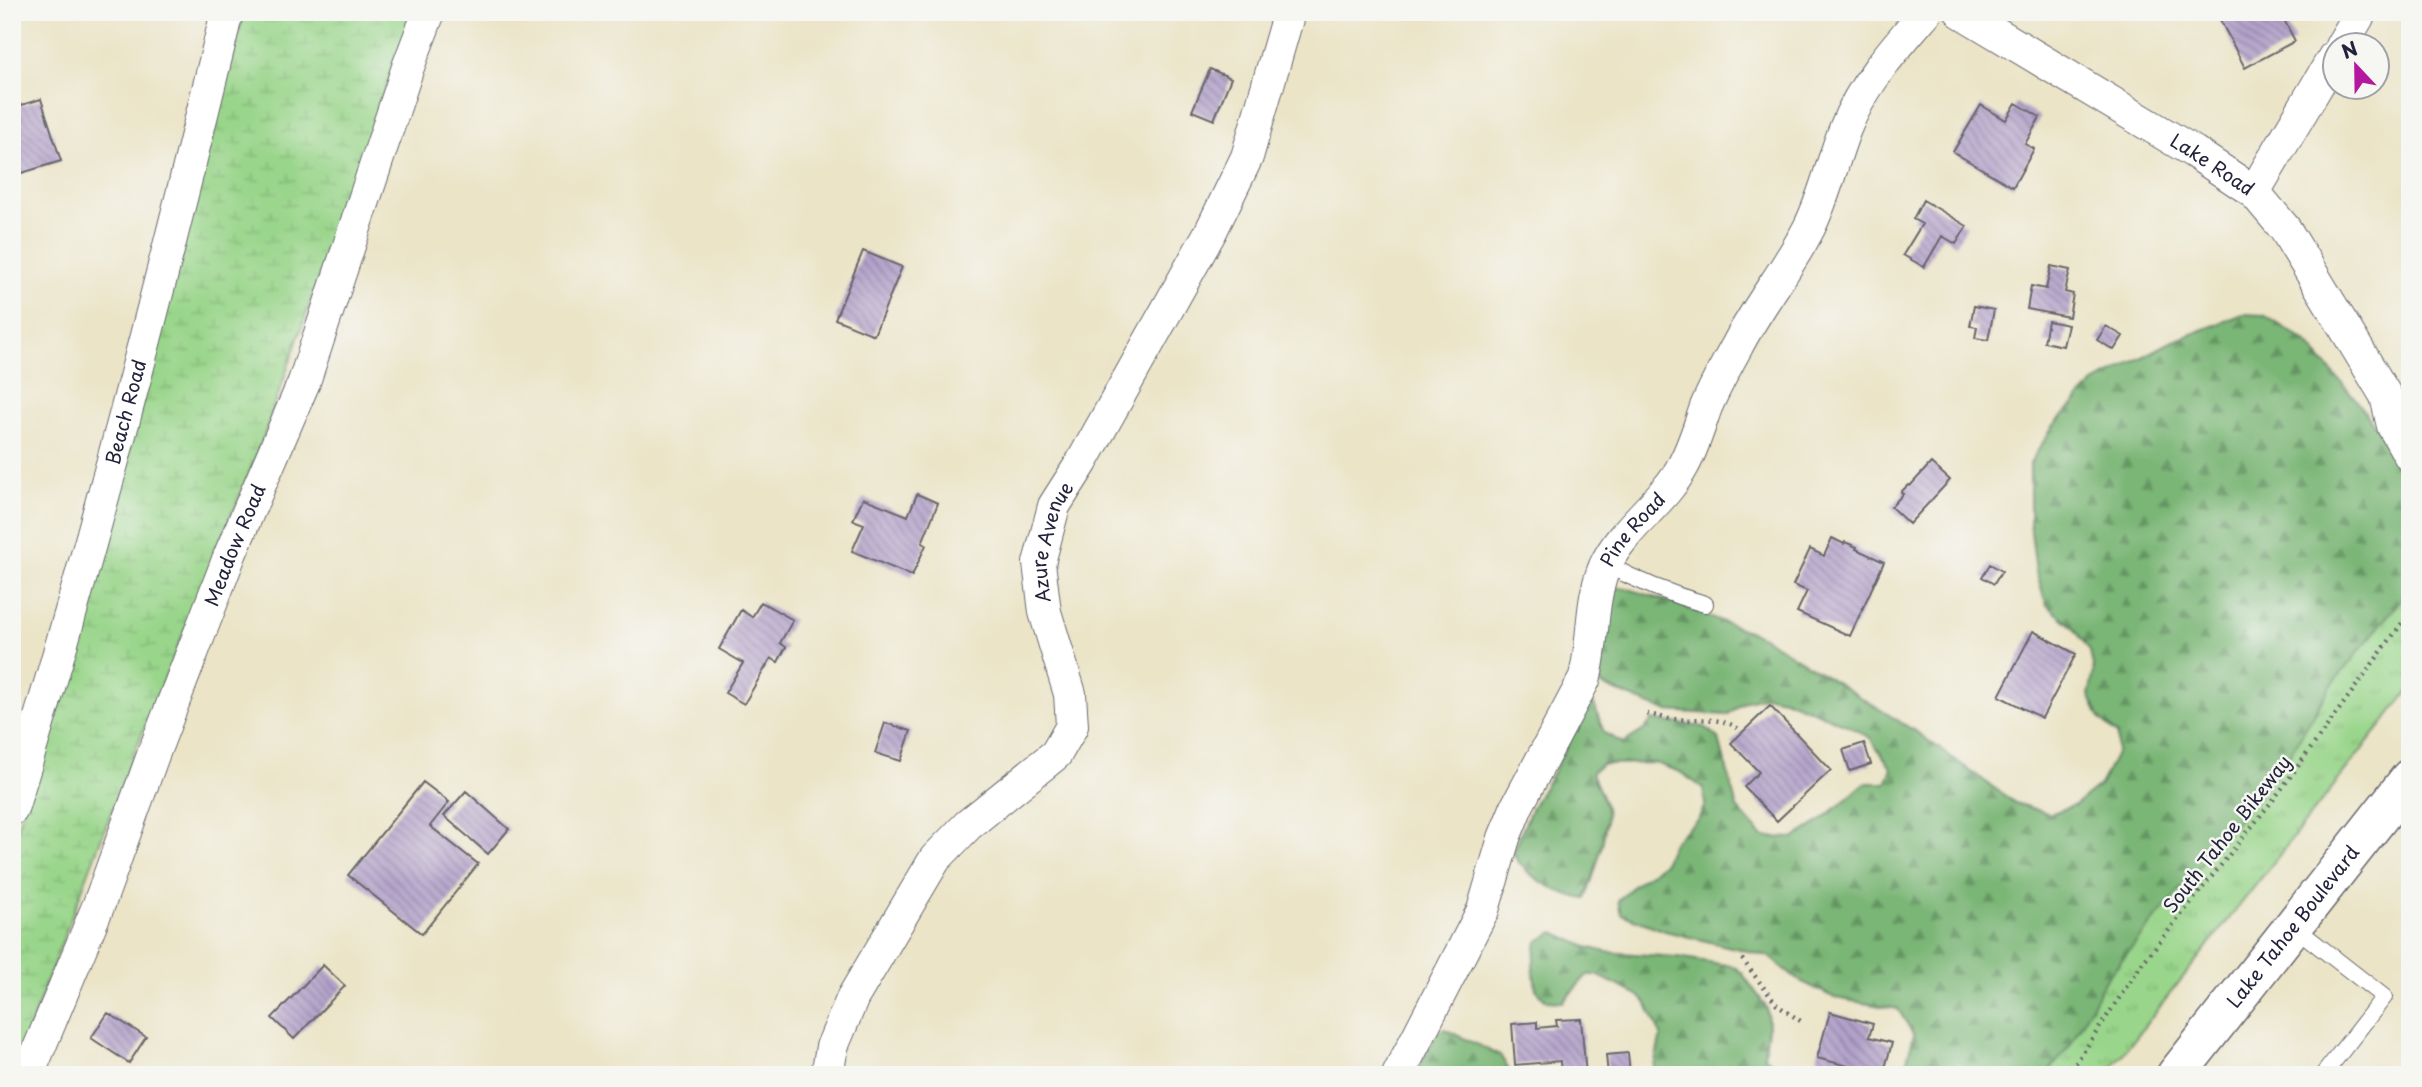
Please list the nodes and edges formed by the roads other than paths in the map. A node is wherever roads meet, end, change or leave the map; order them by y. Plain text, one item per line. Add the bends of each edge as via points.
1 (227, 12) edge
2 (429, 12) edge
3 (1289, 12) edge
4 (1926, 12) edge
5 (1961, 12) edge
6 (2361, 12) edge
7 (2349, 32) edge
8 (2320, 81) edge
9 (2254, 192) junction
10 (2398, 403) edge
11 (2410, 456) edge
12 (1606, 564) junction
13 (1705, 604) dead end
14 (2410, 778) edge
15 (12, 809) edge
16 (2293, 926) junction
17 (28, 1075) edge
18 (827, 1075) edge
19 (1398, 1075) edge
20 (2176, 1075) edge
21 (2323, 1075) edge

1 - 15 street, Beach Road via 154,308 60,654
2 - 17 street, Meadow Road via 304,382 231,552 99,904
3 - 18 street, Azure Avenue via 1247,157 1211,231 1054,506 1039,563 1045,612 1070,694 1072,726 1056,754 968,825 936,859 853,997 832,1047
4 - 12 street, Pine Road via 1866,85 1844,130 1809,228 1739,342 1677,478
5 - 9 street, Lake Road
6 - 7 street
8 - 9 street
9 - 10 street, Lake Road via 2286,229
10 - 11 street, Lake Road via 2393,426
12 - 13 lane via 1666,593
12 - 19 street, Pine Road via 1593,607 1584,680 1517,806 1482,909
14 - 16 highway, Lake Tahoe Boulevard
16 - 20 highway, Lake Tahoe Boulevard
16 - 21 lane via 2384,997

